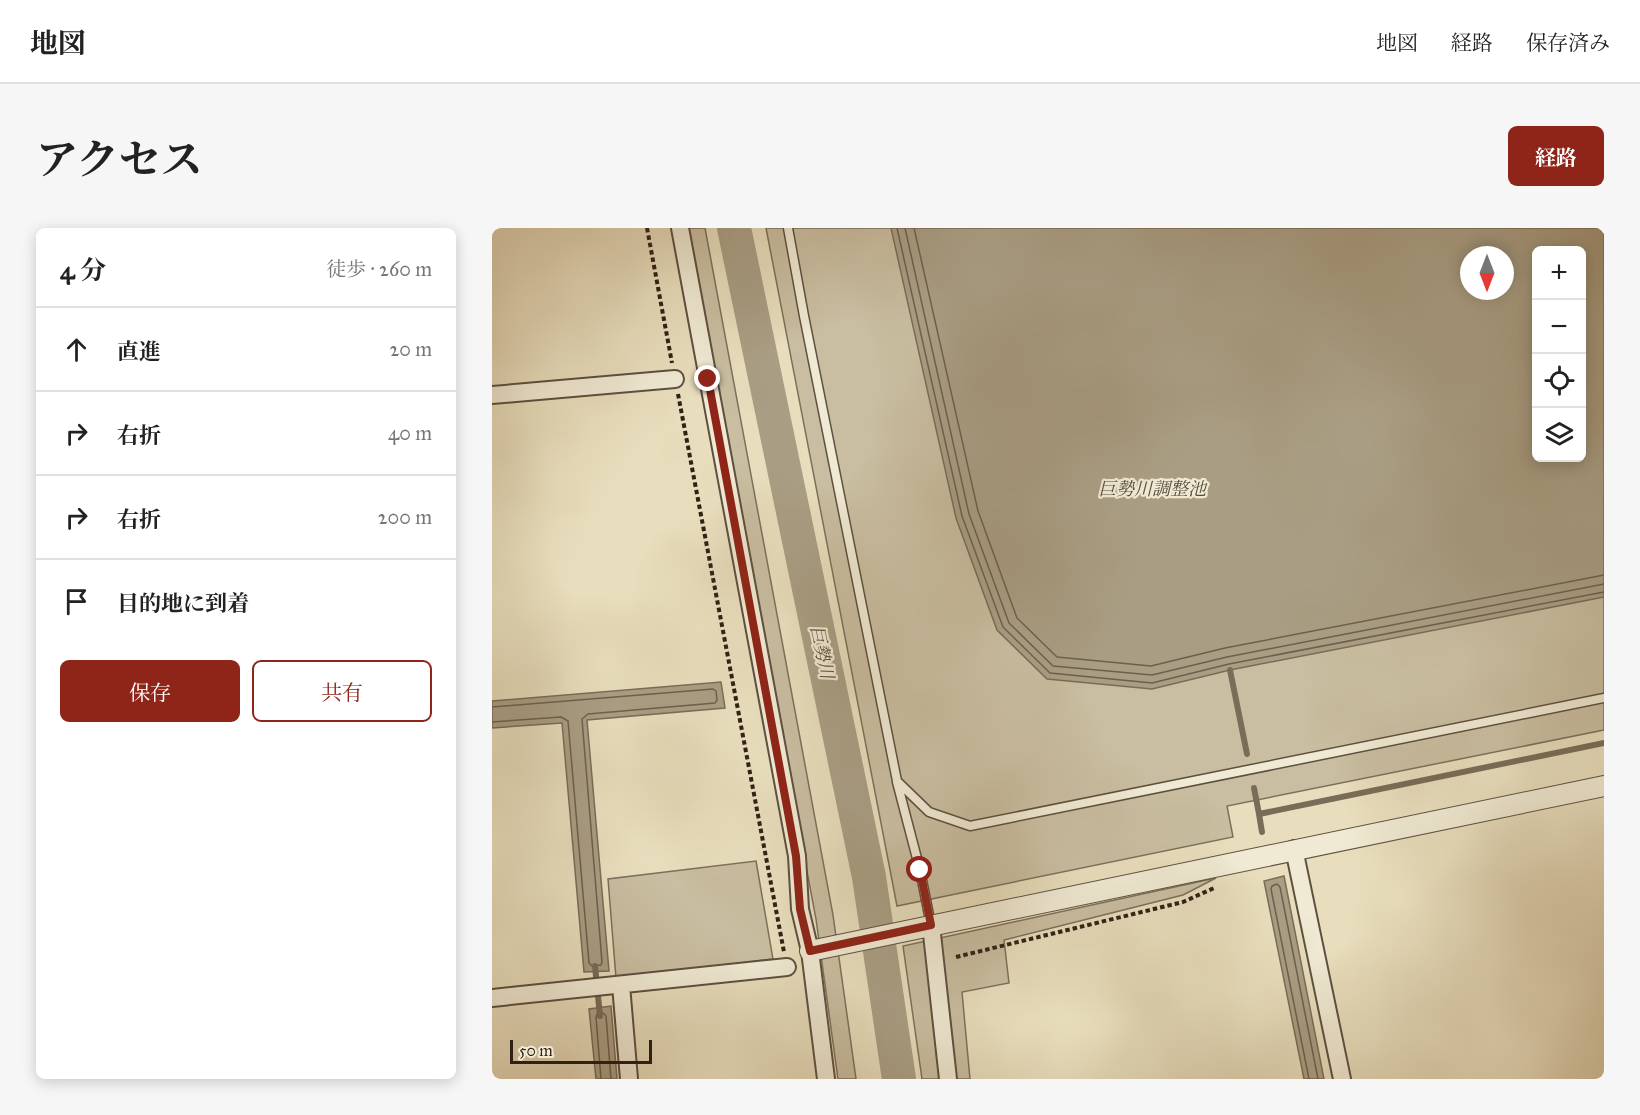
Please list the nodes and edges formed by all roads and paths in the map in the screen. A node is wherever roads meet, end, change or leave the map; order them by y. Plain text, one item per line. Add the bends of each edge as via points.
1 (647, 228) edge
2 (680, 228) edge
3 (788, 228) edge
4 (675, 379) junction
5 (492, 395) edge
6 (1604, 698) edge
7 (897, 781) junction
8 (1604, 786) edge
9 (1294, 849) junction
10 (1235, 861) junction
11 (931, 925) junction
12 (810, 951) junction
13 (956, 957) dead end
14 (787, 967) joint
15 (621, 985) junction
16 (492, 998) edge
17 (630, 1079) edge
18 (826, 1079) edge
19 (948, 1079) edge
20 (1342, 1079) edge

1 - 4 path
2 - 12 street via 796,856 800,909
3 - 7 lane
4 - 5 street
4 - 14 path
6 - 7 lane via 970,826 929,812
7 - 11 lane
8 - 9 street
9 - 10 street
9 - 20 street
10 - 11 street
10 - 13 path via 1234,879 1183,902
11 - 12 street
11 - 19 street
12 - 18 street
14 - 15 street
15 - 16 street
15 - 17 street

